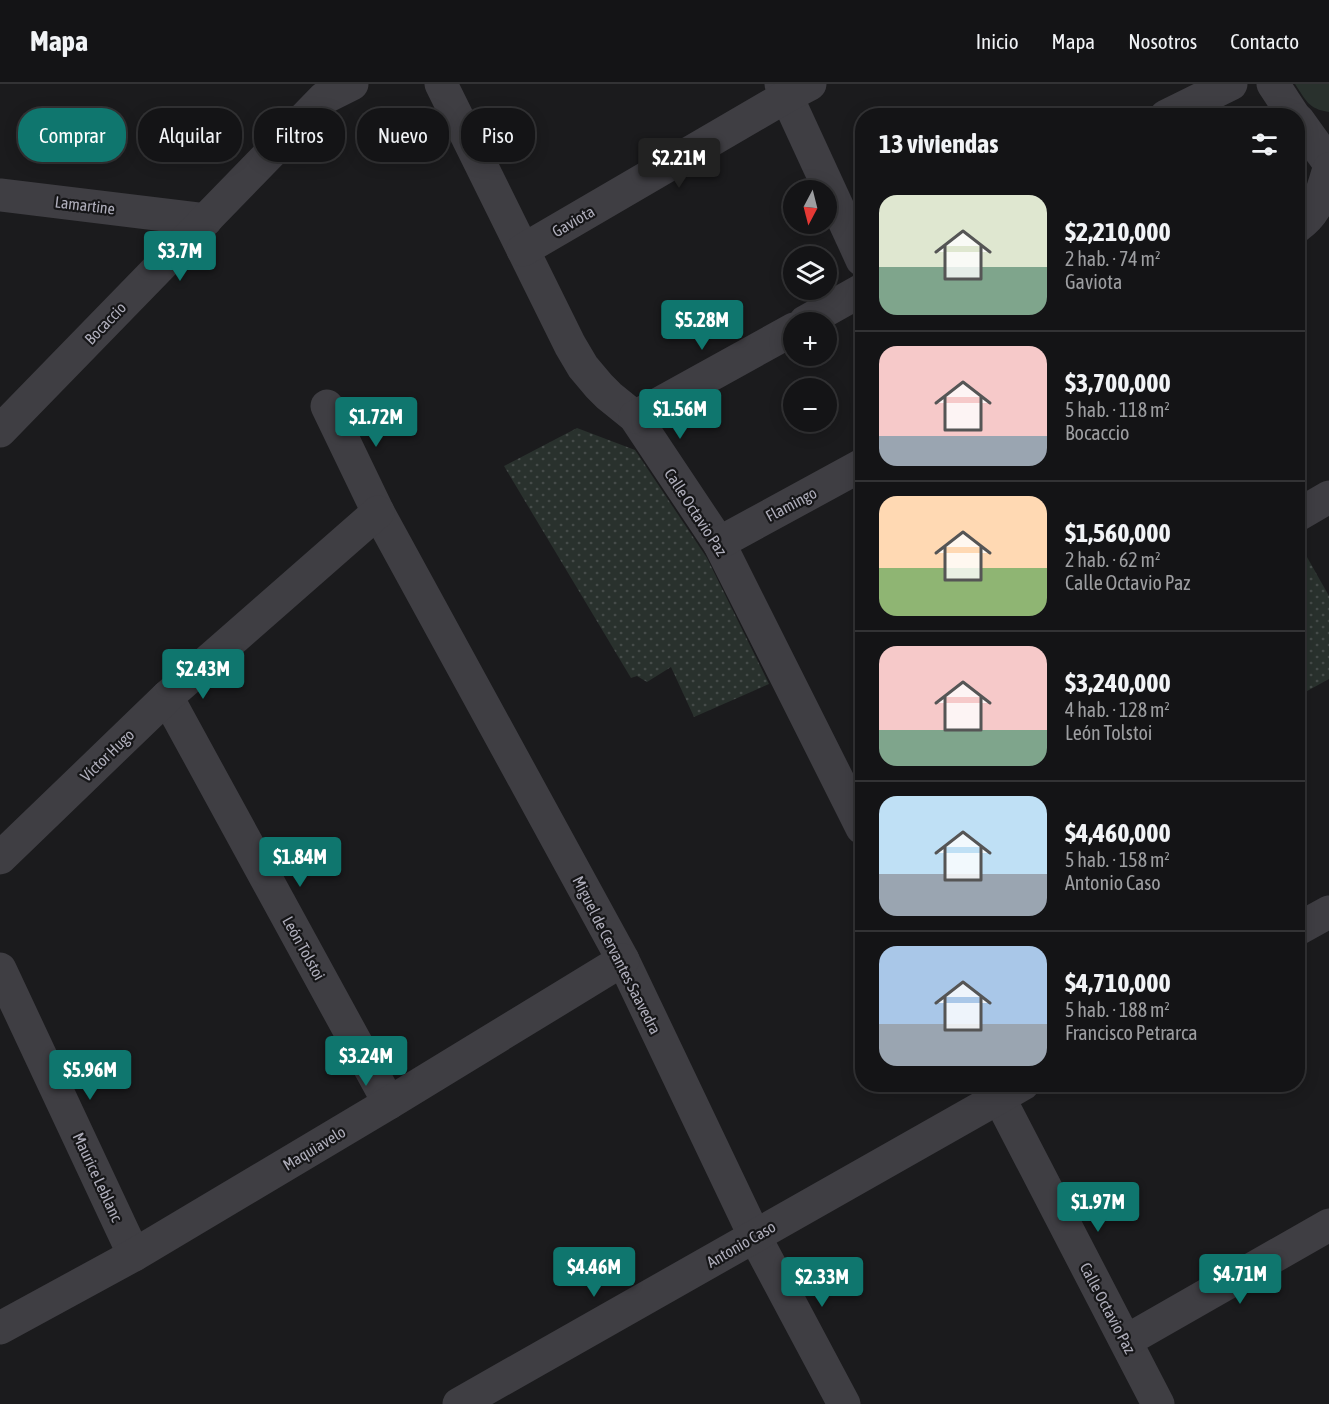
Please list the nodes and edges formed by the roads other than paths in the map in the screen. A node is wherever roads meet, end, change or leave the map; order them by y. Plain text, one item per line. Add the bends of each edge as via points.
1 (441, 84) edge
2 (1231, 84) edge
3 (1273, 84) edge
4 (793, 88) edge
5 (331, 89) edge
6 (1182, 108) edge
7 (1293, 108) edge
8 (1306, 124) edge
9 (1329, 163) edge
10 (1329, 169) edge
11 (0, 195) edge
12 (206, 220) junction
13 (1305, 220) edge
14 (855, 243) edge
15 (523, 250) junction
16 (855, 294) edge
17 (823, 312) edge
18 (783, 335) edge
19 (327, 406) dead end
20 (635, 417) junction
21 (0, 431) edge
22 (855, 469) edge
23 (1329, 497) edge
24 (1305, 510) edge
25 (378, 512) junction
26 (719, 543) junction
27 (167, 697) junction
28 (855, 814) edge
29 (0, 858) edge
30 (1329, 912) edge
31 (1305, 926) edge
32 (623, 960) junction
33 (0, 969) edge
34 (999, 1092) edge
35 (1005, 1092) edge
36 (389, 1103) junction
37 (1329, 1226) edge
38 (755, 1237) junction
39 (135, 1255) junction
40 (0, 1328) edge
41 (1126, 1341) junction
42 (459, 1404) edge
43 (844, 1404) edge
44 (1158, 1404) edge

1 - 15 street, Calle Octavio Paz
2 - 6 street
3 - 7 street
4 - 14 street
4 - 15 street, Gaviota
5 - 12 street, Bocaccio
8 - 9 street
10 - 13 street via 1318,202
11 - 12 street, Lamartine
12 - 21 street, Bocaccio
15 - 20 street, Calle Octavio Paz via 584,367 609,396
16 - 17 street
18 - 20 street
19 - 25 street, Miguel de Cervantes Saavedra
20 - 26 street, Calle Octavio Paz
22 - 26 street, Flamingo
23 - 24 street
25 - 27 street, Víctor Hugo
25 - 32 street, Miguel de Cervantes Saavedra
26 - 28 street, Calle Octavio Paz
27 - 29 street, Víctor Hugo
27 - 36 street, León Tolstoi
30 - 31 street
32 - 36 street, Maquiavelo
32 - 38 street, Miguel de Cervantes Saavedra
33 - 39 street, Maurice Leblanc
34 - 38 street, Antonio Caso
35 - 41 street, Calle Octavio Paz
36 - 39 street, Maquiavelo
37 - 41 street
38 - 42 street, Antonio Caso
38 - 43 street, Miguel de Cervantes Saavedra
39 - 40 street, Maquiavelo
41 - 44 street, Calle Octavio Paz

